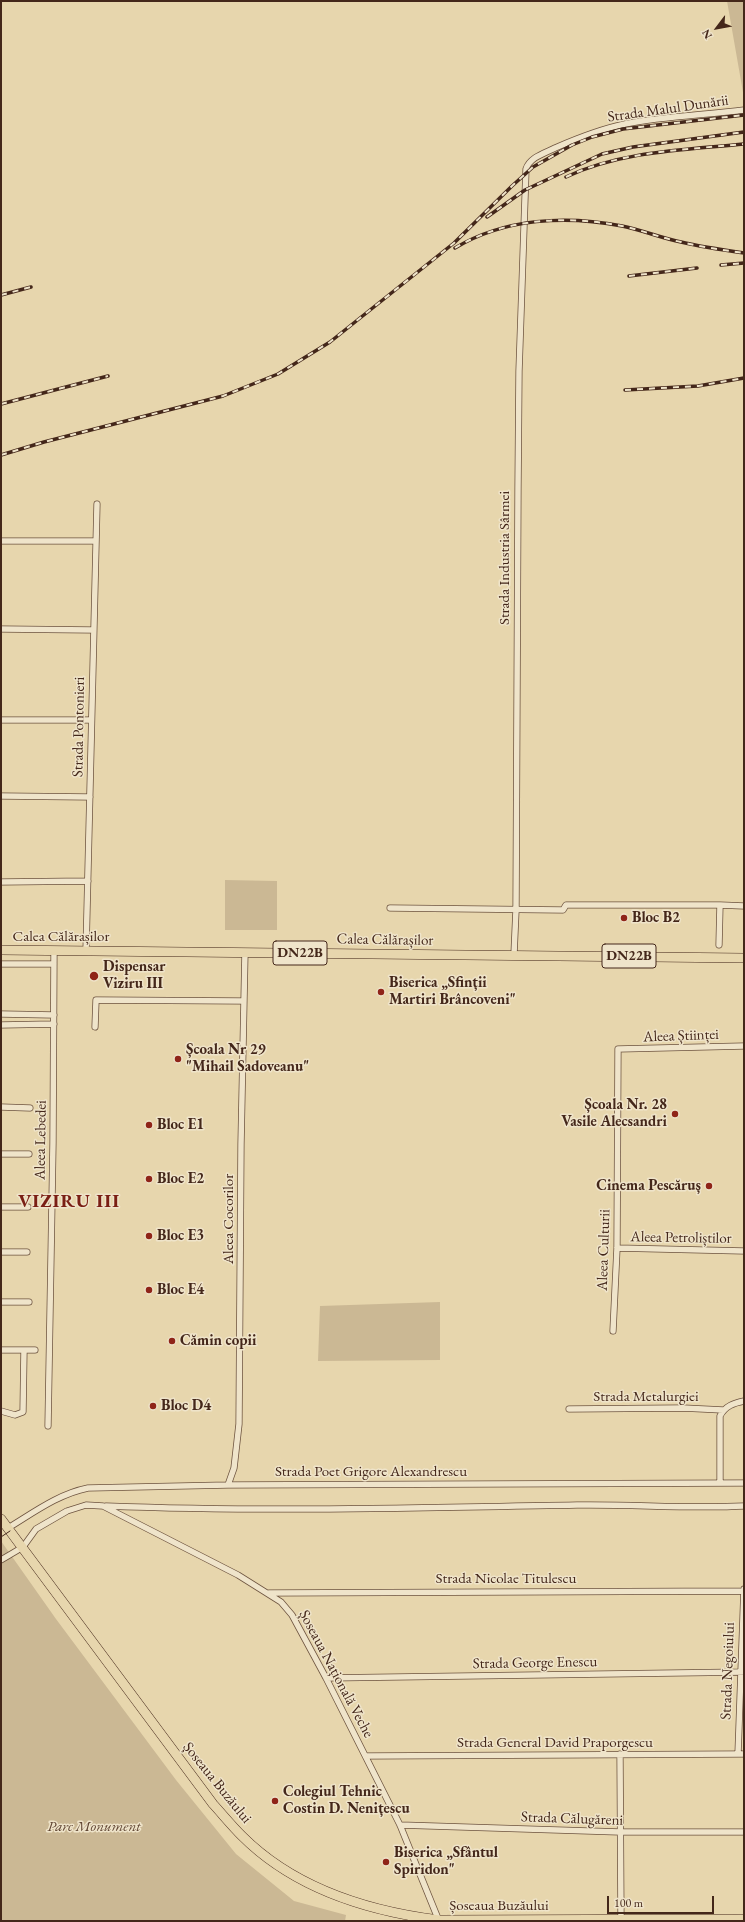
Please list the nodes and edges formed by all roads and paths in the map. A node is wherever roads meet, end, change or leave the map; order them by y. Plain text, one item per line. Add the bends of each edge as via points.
1 (744, 110) edge
2 (530, 162) joint
3 (96, 504) dead end
4 (1, 541) edge
5 (95, 541) junction
6 (1, 629) edge
7 (93, 630) junction
8 (1, 720) edge
9 (91, 720) junction
10 (1, 796) edge
11 (90, 797) junction
12 (88, 881) junction
13 (1, 882) edge
14 (720, 905) junction
15 (744, 906) edge
16 (390, 908) dead end
17 (516, 910) junction
18 (719, 945) dead end
19 (1, 950) edge
20 (54, 951) junction
21 (86, 951) junction
22 (245, 952) junction
23 (514, 954) junction
24 (744, 958) edge
25 (1, 964) edge
26 (54, 964) junction
27 (243, 1001) junction
28 (1, 1014) edge
29 (54, 1015) junction
30 (54, 1024) junction
31 (1, 1025) edge
32 (95, 1027) dead end
33 (744, 1046) edge
34 (618, 1049) joint
35 (1, 1107) edge
36 (30, 1108) dead end
37 (1, 1154) edge
38 (29, 1154) dead end
39 (1, 1207) edge
40 (28, 1207) dead end
41 (617, 1248) junction
42 (744, 1251) edge
43 (1, 1252) edge
44 (27, 1252) dead end
45 (1, 1302) edge
46 (29, 1302) dead end
47 (614, 1331) dead end
48 (1, 1350) edge
49 (24, 1350) junction
50 (35, 1350) dead end
51 (744, 1401) edge
52 (569, 1409) dead end
53 (723, 1410) junction
54 (1, 1411) edge
55 (48, 1426) dead end
56 (720, 1482) junction
57 (744, 1483) edge
58 (228, 1485) junction
59 (103, 1506) junction
60 (744, 1506) edge
61 (1, 1520) edge
62 (8, 1528) junction
63 (23, 1548) junction
64 (1, 1560) edge
65 (744, 1590) edge
66 (269, 1594) junction
67 (742, 1672) edge
68 (326, 1678) junction
69 (620, 1754) junction
70 (738, 1754) junction
71 (744, 1754) edge
72 (366, 1756) junction
73 (400, 1825) junction
74 (620, 1832) junction
75 (744, 1832) edge
76 (744, 1919) edge
77 (439, 1920) edge
78 (621, 1920) edge

1 - 2 street, Strada Malul Dunării via 613,127 571,141
2 - 17 street, Strada Industria Sârmei via 525,179 519,371
3 - 5 street, Strada Pontonieri
4 - 5 street
5 - 7 street, Strada Pontonieri
6 - 7 street
7 - 9 street, Strada Pontonieri
8 - 9 street
9 - 11 street, Strada Pontonieri
10 - 11 street
11 - 12 street, Strada Pontonieri
12 - 13 street
12 - 21 street, Strada Pontonieri
14 - 15 street
14 - 17 street via 566,905 563,910
14 - 18 street
16 - 17 street
17 - 23 street, Strada Industria Sârmei
19 - 20 main road, Calea Călărașilor / DN22B
20 - 21 main road, Calea Călărașilor / DN22B
20 - 26 street, Aleea Lebedei
21 - 22 main road, Calea Călărașilor / DN22B
22 - 23 main road, Calea Călărașilor / DN22B
22 - 27 street, Aleea Cocorilor
23 - 24 main road, Calea Călărașilor / DN22B
25 - 26 street
26 - 29 street, Aleea Lebedei
27 - 32 street via 96,1000
27 - 58 street, Aleea Cocorilor via 239,1424 234,1468
28 - 29 street
29 - 30 street, Aleea Lebedei
30 - 31 street
30 - 55 street, Aleea Lebedei
33 - 34 street, Aleea Științei
34 - 41 street, Aleea Culturii
35 - 36 street
37 - 38 street
39 - 40 street
41 - 42 street, Aleea Petroliștilor
41 - 47 street, Aleea Culturii
43 - 44 street
45 - 46 street
48 - 49 street
49 - 50 street
49 - 54 street via 22,1412 15,1415
51 - 53 street via 734,1403
52 - 53 street, Strada Metalurgiei
53 - 56 street via 720,1421
56 - 57 street, Strada Poet Grigore Alexandrescu
56 - 58 street, Strada Poet Grigore Alexandrescu
58 - 62 street, Strada Poet Grigore Alexandrescu via 76,1490
59 - 60 street via 199,1510 584,1505
59 - 63 street, Șoseaua Națională Veche via 86,1505 67,1511 36,1529
59 - 66 street, Șoseaua Națională Veche via 210,1559
61 - 62 main road, Șoseaua Buzăului
62 - 63 main road, Șoseaua Buzăului
63 - 64 street
63 - 77 main road, Șoseaua Buzăului via 213,1804 242,1837 296,1877 339,1897 388,1911
65 - 66 street, Strada Nicolae Titulescu
65 - 67 street, Strada Negoiului
66 - 68 street, Șoseaua Națională Veche via 281,1602 292,1615
67 - 68 street, Strada George Enescu
67 - 70 street, Strada Negoiului
68 - 72 street, Șoseaua Națională Veche
69 - 70 street, Strada General David Praporgescu
69 - 72 street, Strada General David Praporgescu
69 - 74 street
70 - 71 street, Strada General David Praporgescu
72 - 73 street, Șoseaua Națională Veche
73 - 74 street, Strada Călugăreni
73 - 77 street, Șoseaua Națională Veche
74 - 75 street, Strada Călugăreni
74 - 78 street
76 - 78 main road, Șoseaua Buzăului
77 - 78 main road, Șoseaua Buzăului

